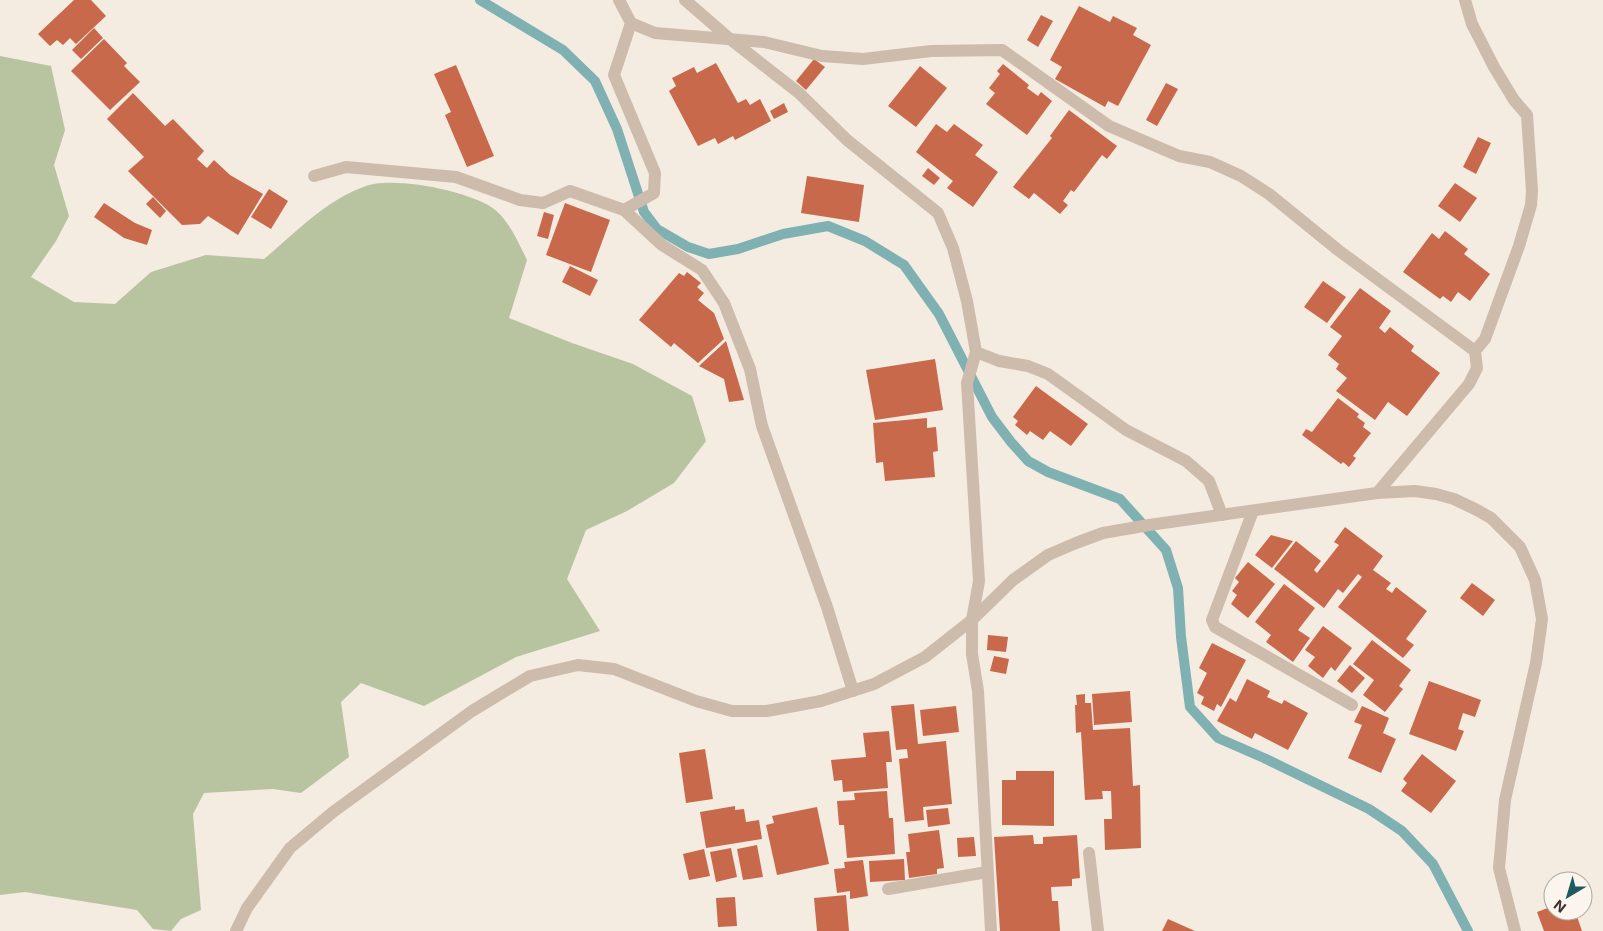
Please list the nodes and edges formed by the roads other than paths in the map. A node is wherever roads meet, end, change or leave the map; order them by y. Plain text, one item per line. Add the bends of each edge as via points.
1 (619, 0) edge
2 (685, 0) edge
3 (1465, 0) edge
4 (631, 24) junction
5 (730, 39) junction
6 (314, 176) dead end
7 (624, 210) junction
8 (976, 352) junction
9 (1475, 352) junction
10 (1378, 493) junction
11 (1253, 511) junction
12 (1222, 516) junction
13 (972, 620) junction
14 (853, 690) junction
15 (1352, 706) dead end
16 (1089, 853) dead end
17 (987, 872) junction
18 (888, 889) dead end
19 (236, 931) edge
20 (991, 931) edge
21 (1098, 931) edge
22 (1515, 931) edge

1 - 4 street
2 - 5 street
3 - 9 street via 1472,24 1494,67 1527,115 1532,191 1519,246 1485,339
4 - 5 street via 654,33
4 - 7 street via 614,75 655,173 654,193
5 - 8 street via 799,93 846,140 938,213 953,248
5 - 9 street via 764,42 822,56 864,59 931,51 1002,50 1110,126 1179,156 1210,162 1241,176
6 - 7 street via 346,167 396,170 456,177 520,200 543,203 570,191
7 - 14 street via 662,245 702,270 724,303 750,369 762,426
8 - 12 street via 1048,374 1126,430 1186,461 1209,481
8 - 13 street via 967,383 979,581
9 - 10 street via 1477,368 1469,384
10 - 11 street
10 - 22 street via 1415,491 1436,494 1477,510 1491,518 1520,547 1535,580 1542,619 1536,663 1505,800 1499,868
11 - 12 street
11 - 15 street via 1212,620 1215,627
12 - 13 street via 1103,533 1076,543 1048,555 1028,569
13 - 14 street via 925,657 874,684
13 - 17 street
14 - 19 street via 821,701 767,711 732,710 696,701 614,669 578,665 530,676 472,711 333,812 290,848 247,908
16 - 21 street
17 - 18 street
17 - 20 street

